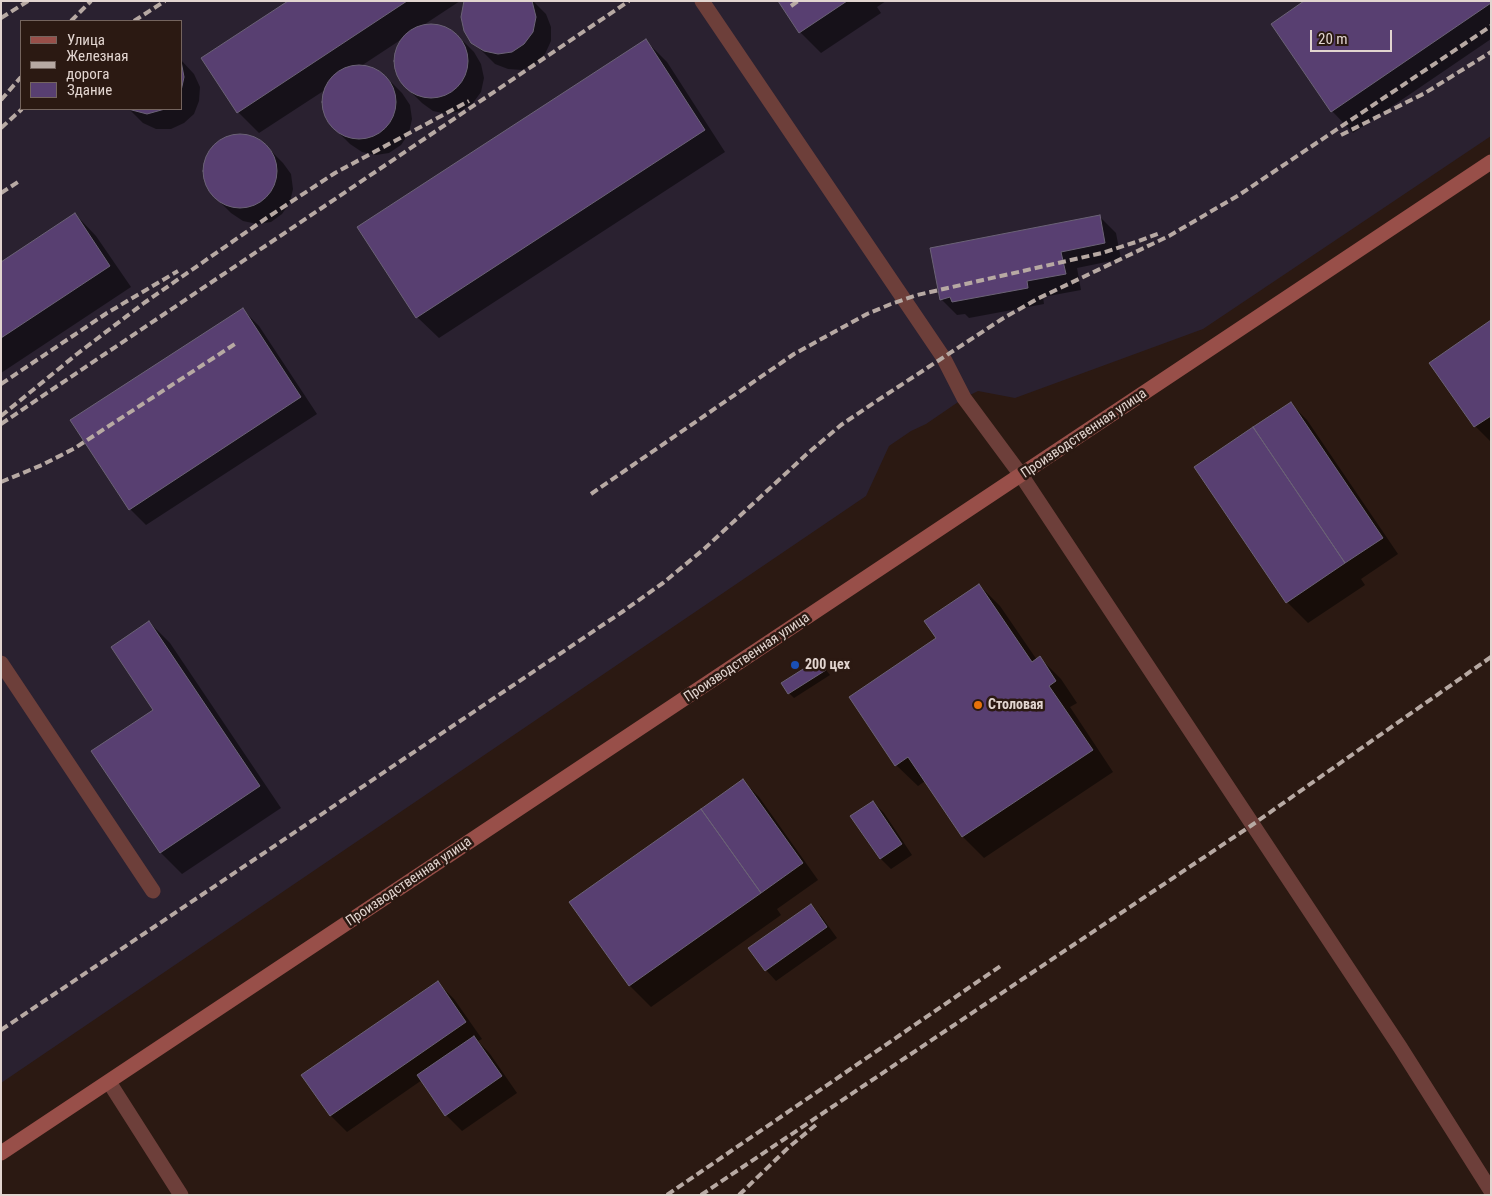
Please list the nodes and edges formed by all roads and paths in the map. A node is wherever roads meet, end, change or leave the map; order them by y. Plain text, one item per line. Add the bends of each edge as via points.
1 (702, 1) edge
2 (1491, 162) edge
3 (1021, 475) junction
4 (1, 664) edge
5 (154, 891) dead end
6 (108, 1082) junction
7 (1, 1153) edge
8 (1491, 1191) edge
9 (181, 1195) edge

1 - 3 street via 943,357 964,398
2 - 3 main road, Производственная улица
3 - 6 main road, Производственная улица
3 - 8 street via 1395,1039
4 - 5 street
6 - 7 main road, Производственная улица
6 - 9 street

